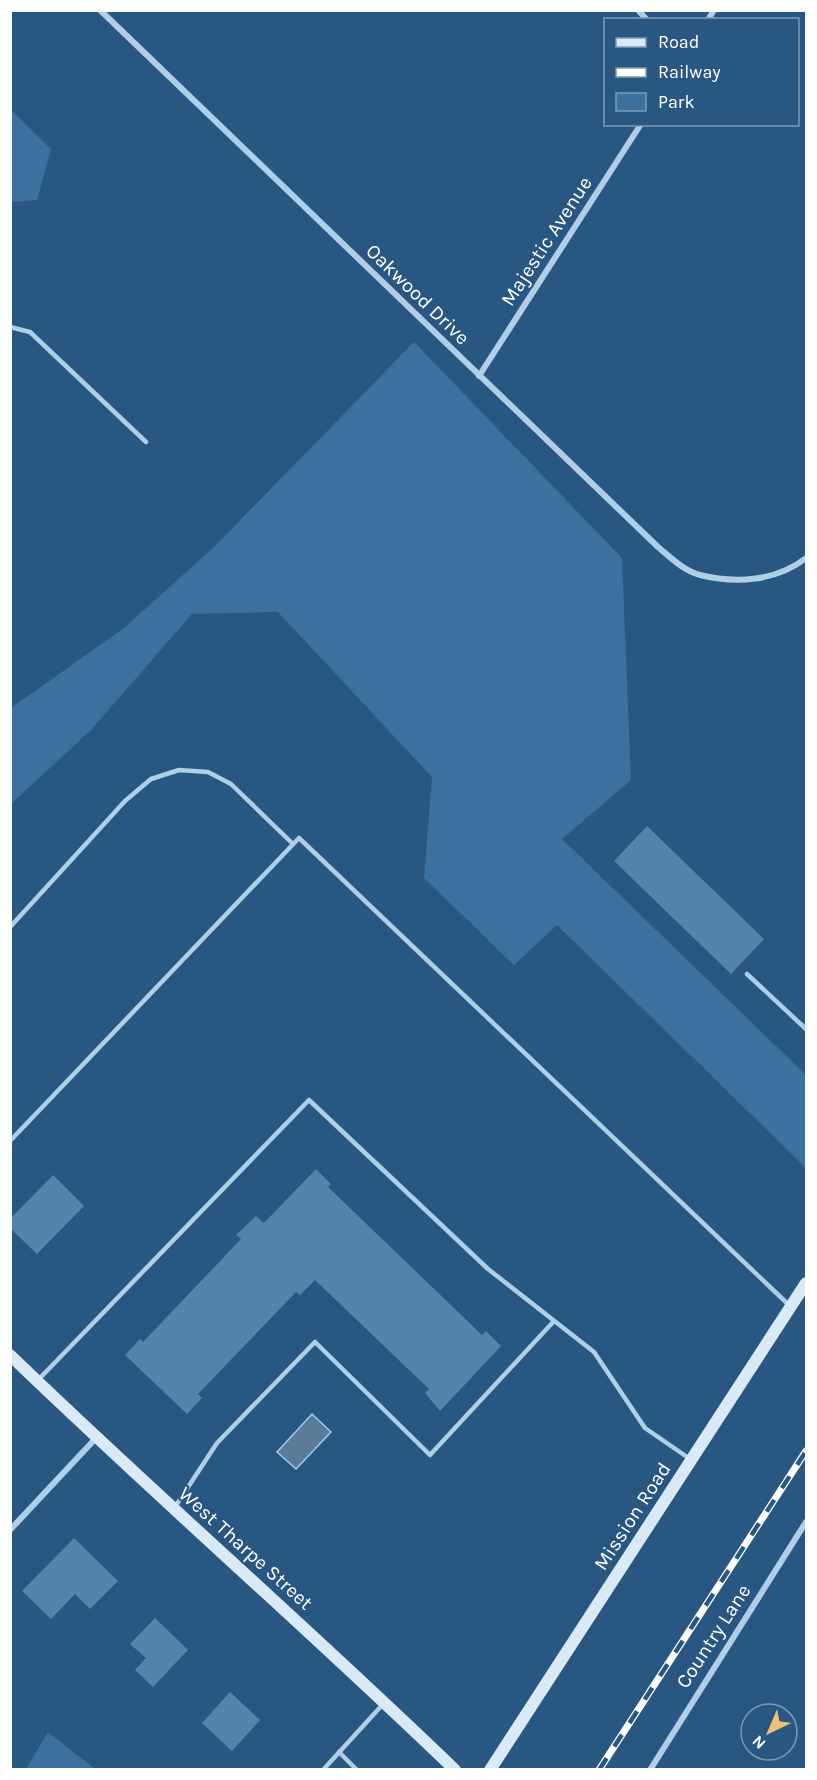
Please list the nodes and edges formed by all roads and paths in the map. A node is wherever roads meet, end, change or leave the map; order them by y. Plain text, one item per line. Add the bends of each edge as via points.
1 (100, 10) edge
2 (640, 126) edge
3 (10, 327) edge
4 (479, 376) junction
5 (146, 442) dead end
6 (807, 558) edge
7 (293, 844) junction
8 (11, 926) edge
9 (747, 974) dead end
10 (807, 1029) edge
11 (10, 1141) edge
12 (807, 1283) edge
13 (791, 1307) junction
14 (554, 1321) junction
15 (10, 1355) edge
16 (37, 1381) junction
17 (96, 1438) junction
18 (692, 1460) junction
19 (174, 1509) junction
20 (807, 1522) edge
21 (10, 1530) edge
22 (385, 1702) junction
23 (339, 1752) junction
24 (323, 1770) edge
25 (357, 1770) edge
26 (455, 1770) edge
27 (490, 1770) edge
28 (650, 1770) edge

1 - 4 street, Oakwood Drive
2 - 4 street, Majestic Avenue
3 - 5 lane via 30,332
4 - 6 street, Oakwood Drive via 683,567 699,575 767,578 787,572
7 - 8 lane via 231,784 207,772 179,770 151,779 125,801
7 - 11 lane
7 - 13 lane via 299,838
9 - 10 lane
12 - 13 main road, Mission Road
13 - 18 main road, Mission Road
14 - 16 lane via 488,1269 309,1100
14 - 18 lane via 594,1352 645,1428
14 - 19 lane via 430,1455 315,1342 217,1443
15 - 16 main road, West Tharpe Street
16 - 17 main road, West Tharpe Street
17 - 19 main road, West Tharpe Street
17 - 21 street
18 - 27 main road, Mission Road
19 - 22 main road, West Tharpe Street
20 - 28 street, Country Lane
22 - 23 lane
22 - 26 main road, West Tharpe Street
23 - 24 lane
23 - 25 lane

